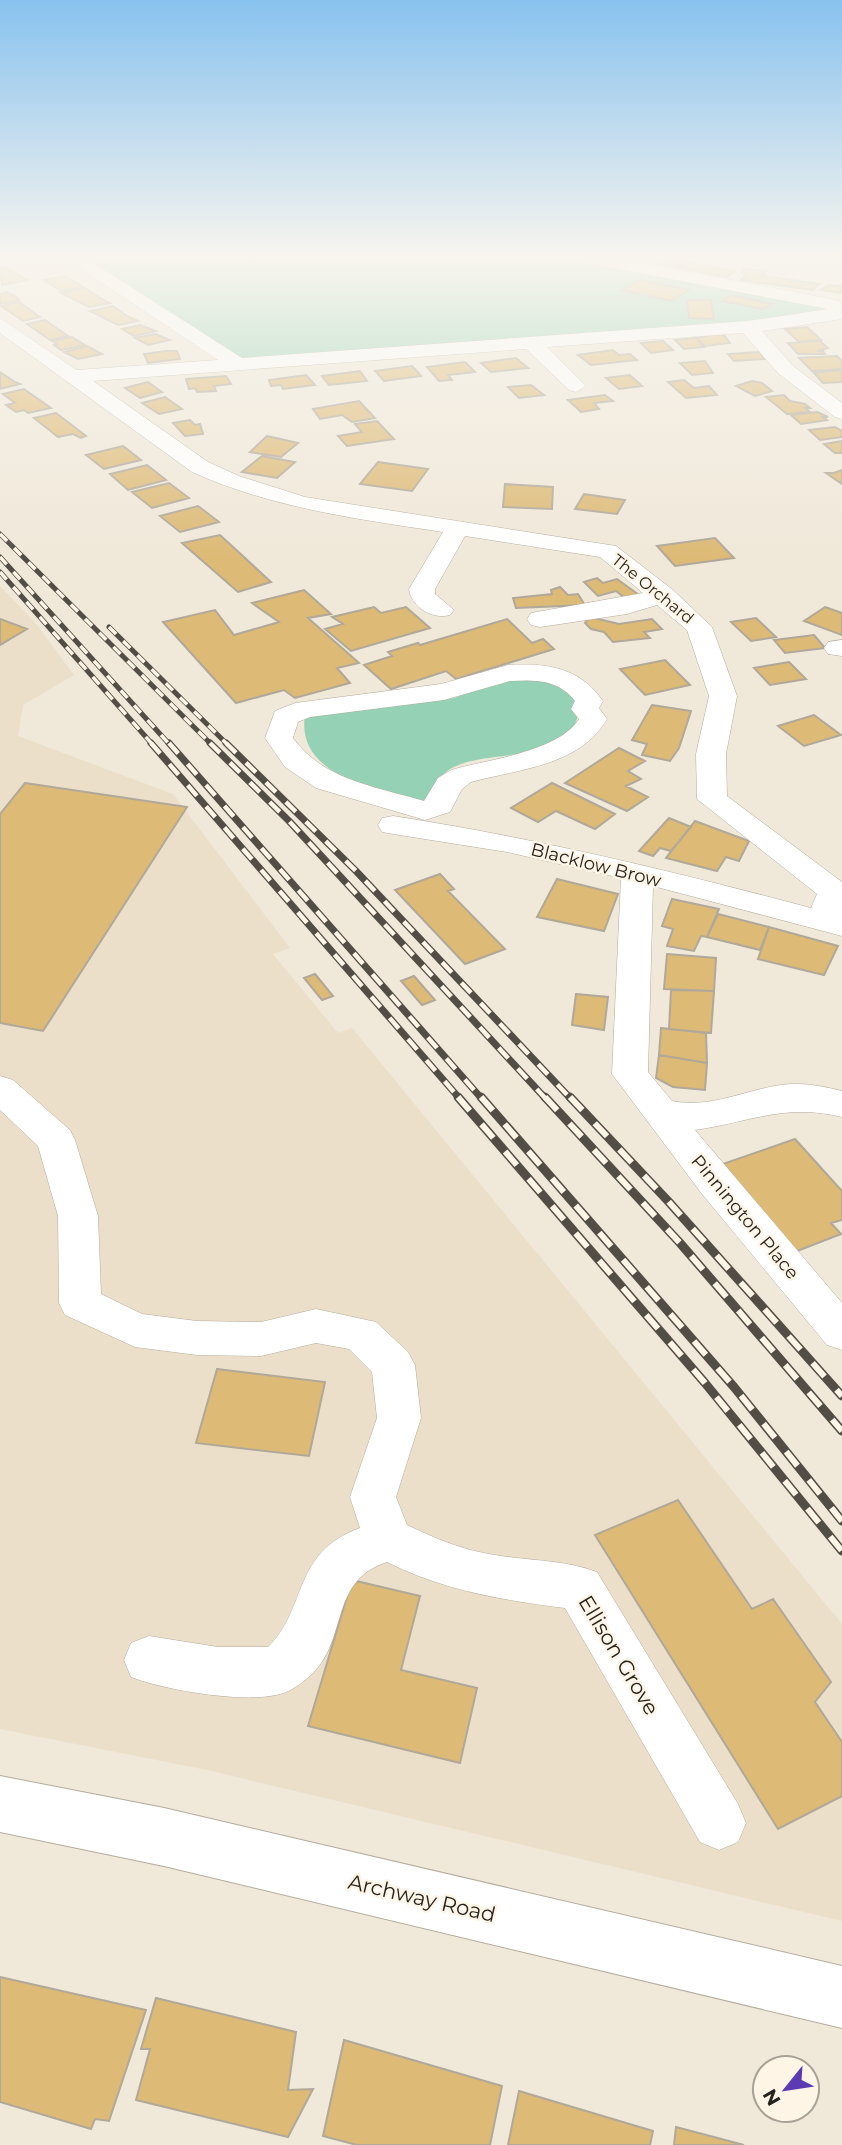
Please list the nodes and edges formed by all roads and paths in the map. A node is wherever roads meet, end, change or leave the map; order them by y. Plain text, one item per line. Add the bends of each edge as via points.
1 (47, 357) edge
2 (227, 357) edge
3 (325, 357) edge
4 (546, 357) edge
5 (775, 357) edge
6 (238, 364) junction
7 (74, 376) junction
8 (576, 386) dead end
9 (842, 413) edge
10 (458, 527) junction
11 (664, 596) junction
12 (441, 610) dead end
13 (540, 620) dead end
14 (382, 800) junction
15 (636, 872) junction
16 (833, 923) edge
17 (0, 1089) edge
18 (842, 1104) edge
19 (660, 1112) junction
20 (839, 1323) edge
21 (390, 1540) junction
22 (149, 1660) dead end
23 (0, 1804) edge
24 (719, 1823) dead end
25 (842, 1997) edge

1 - 7 street, The Orchard
2 - 6 street
3 - 6 street
4 - 8 street
5 - 9 street
6 - 7 street
7 - 10 street, The Orchard via 200,467 231,481 302,503
10 - 11 street, The Orchard via 607,551
10 - 12 street via 422,589 424,597
11 - 13 street
11 - 16 street, The Orchard via 699,627 723,696 711,754 712,799 834,891
14 - 14 street via 425,811 439,806 449,784 461,776 581,738 590,731 593,719 584,709 589,701 579,685 559,675 508,673 444,692 324,705 285,717 279,738 295,761 327,782
14 - 15 street, Blacklow Brow via 372,821 507,843
15 - 16 street, Blacklow Brow
15 - 19 street, Pinnington Place via 630,1074
17 - 21 street via 57,1140 78,1216 80,1303 135,1331 197,1338 261,1339 316,1326 361,1334 393,1365 399,1418 373,1497
18 - 19 street via 811,1095 777,1096 695,1118
19 - 20 street, Pinnington Place
21 - 22 street via 361,1549 342,1564 321,1593 302,1648 278,1671 218,1671
21 - 24 street, Ellison Grove via 433,1560 488,1576 580,1588
23 - 25 main road, Archway Road via 164,1837

